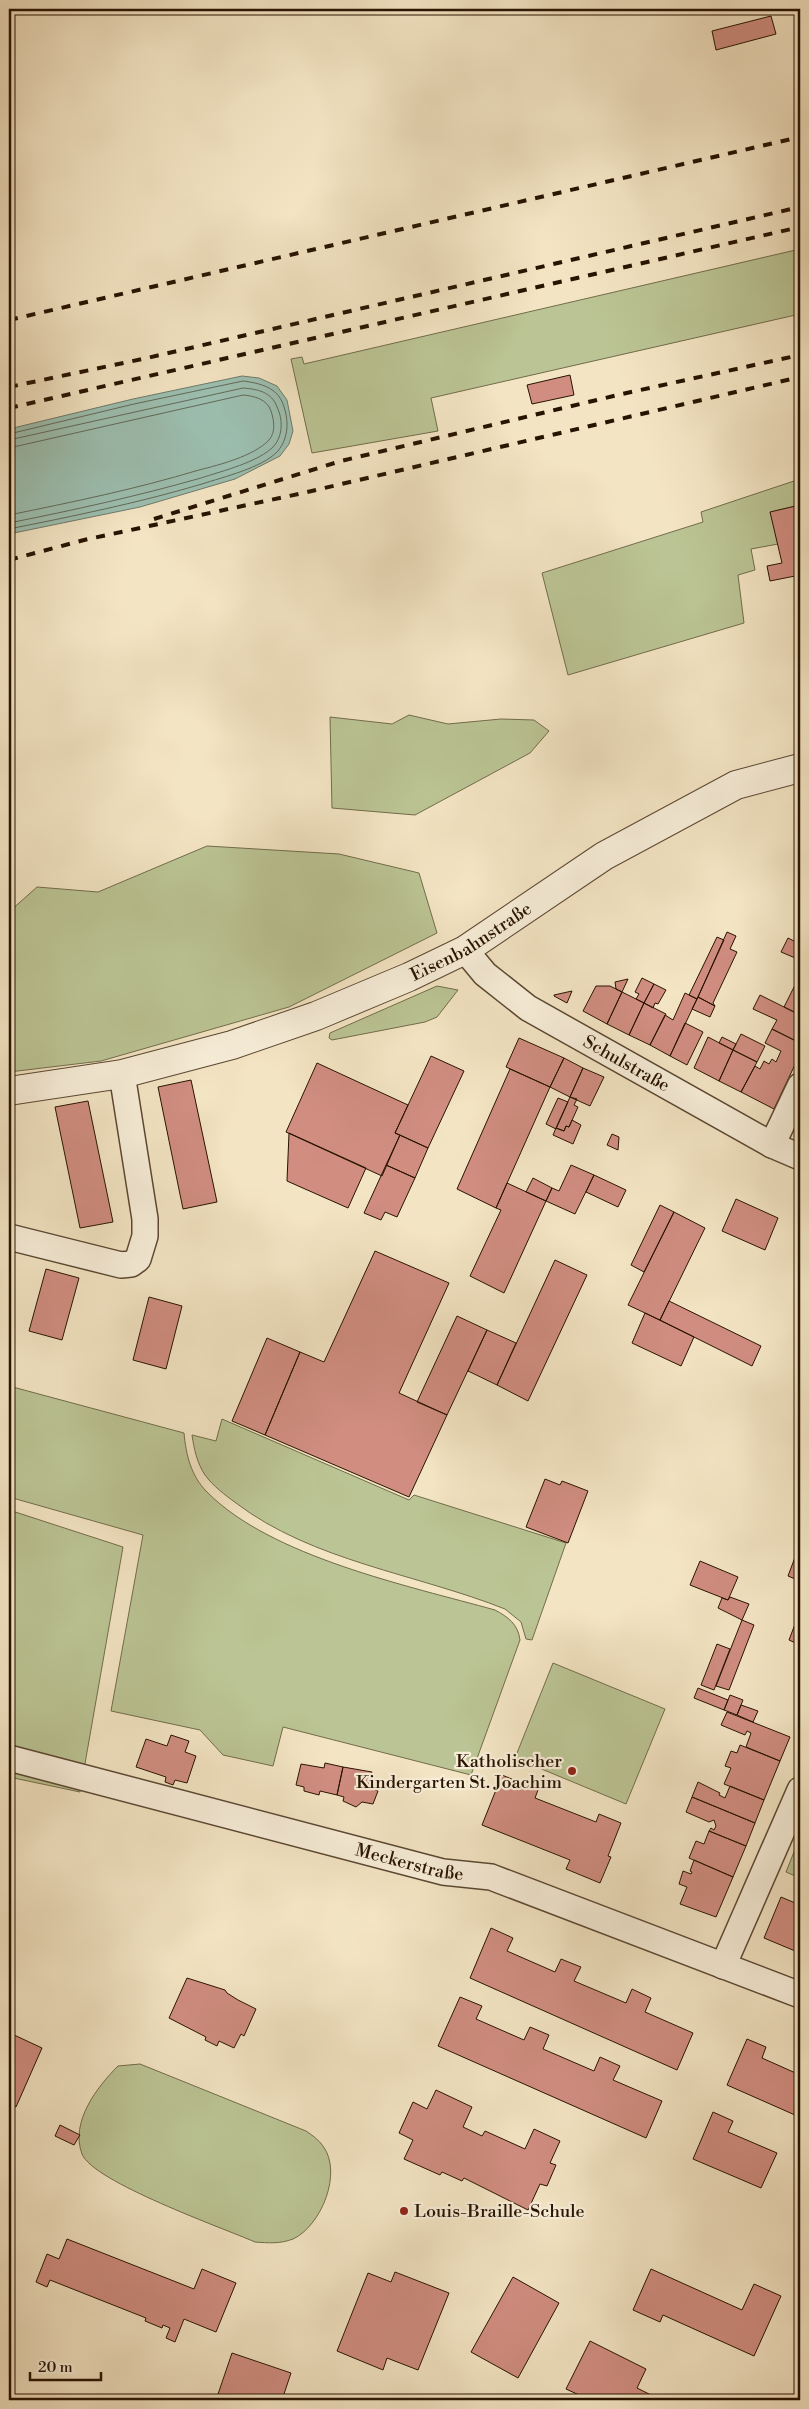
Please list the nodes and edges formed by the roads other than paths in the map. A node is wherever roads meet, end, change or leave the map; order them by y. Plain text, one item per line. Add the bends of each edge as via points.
1 (800, 768) edge
2 (465, 950) junction
3 (122, 1074) junction
4 (800, 1086) edge
5 (9, 1091) edge
6 (772, 1145) junction
7 (800, 1156) edge
8 (9, 1237) edge
9 (9, 1758) edge
10 (800, 1790) edge
11 (723, 1966) junction
12 (800, 1995) edge

1 - 2 street, Eisenbahnstraße via 736,785 612,852
2 - 3 street, Eisenbahnstraße via 409,977 291,1025 232,1045
2 - 6 street, Schulstraße via 485,974 528,1008
3 - 5 street, Eisenbahnstraße
3 - 8 street via 145,1219 145,1236 138,1259 121,1265
4 - 6 street
6 - 7 street, Schulstraße
9 - 11 street, Meckerstraße via 443,1872 491,1877
10 - 11 street
11 - 12 street, Meckerstraße

